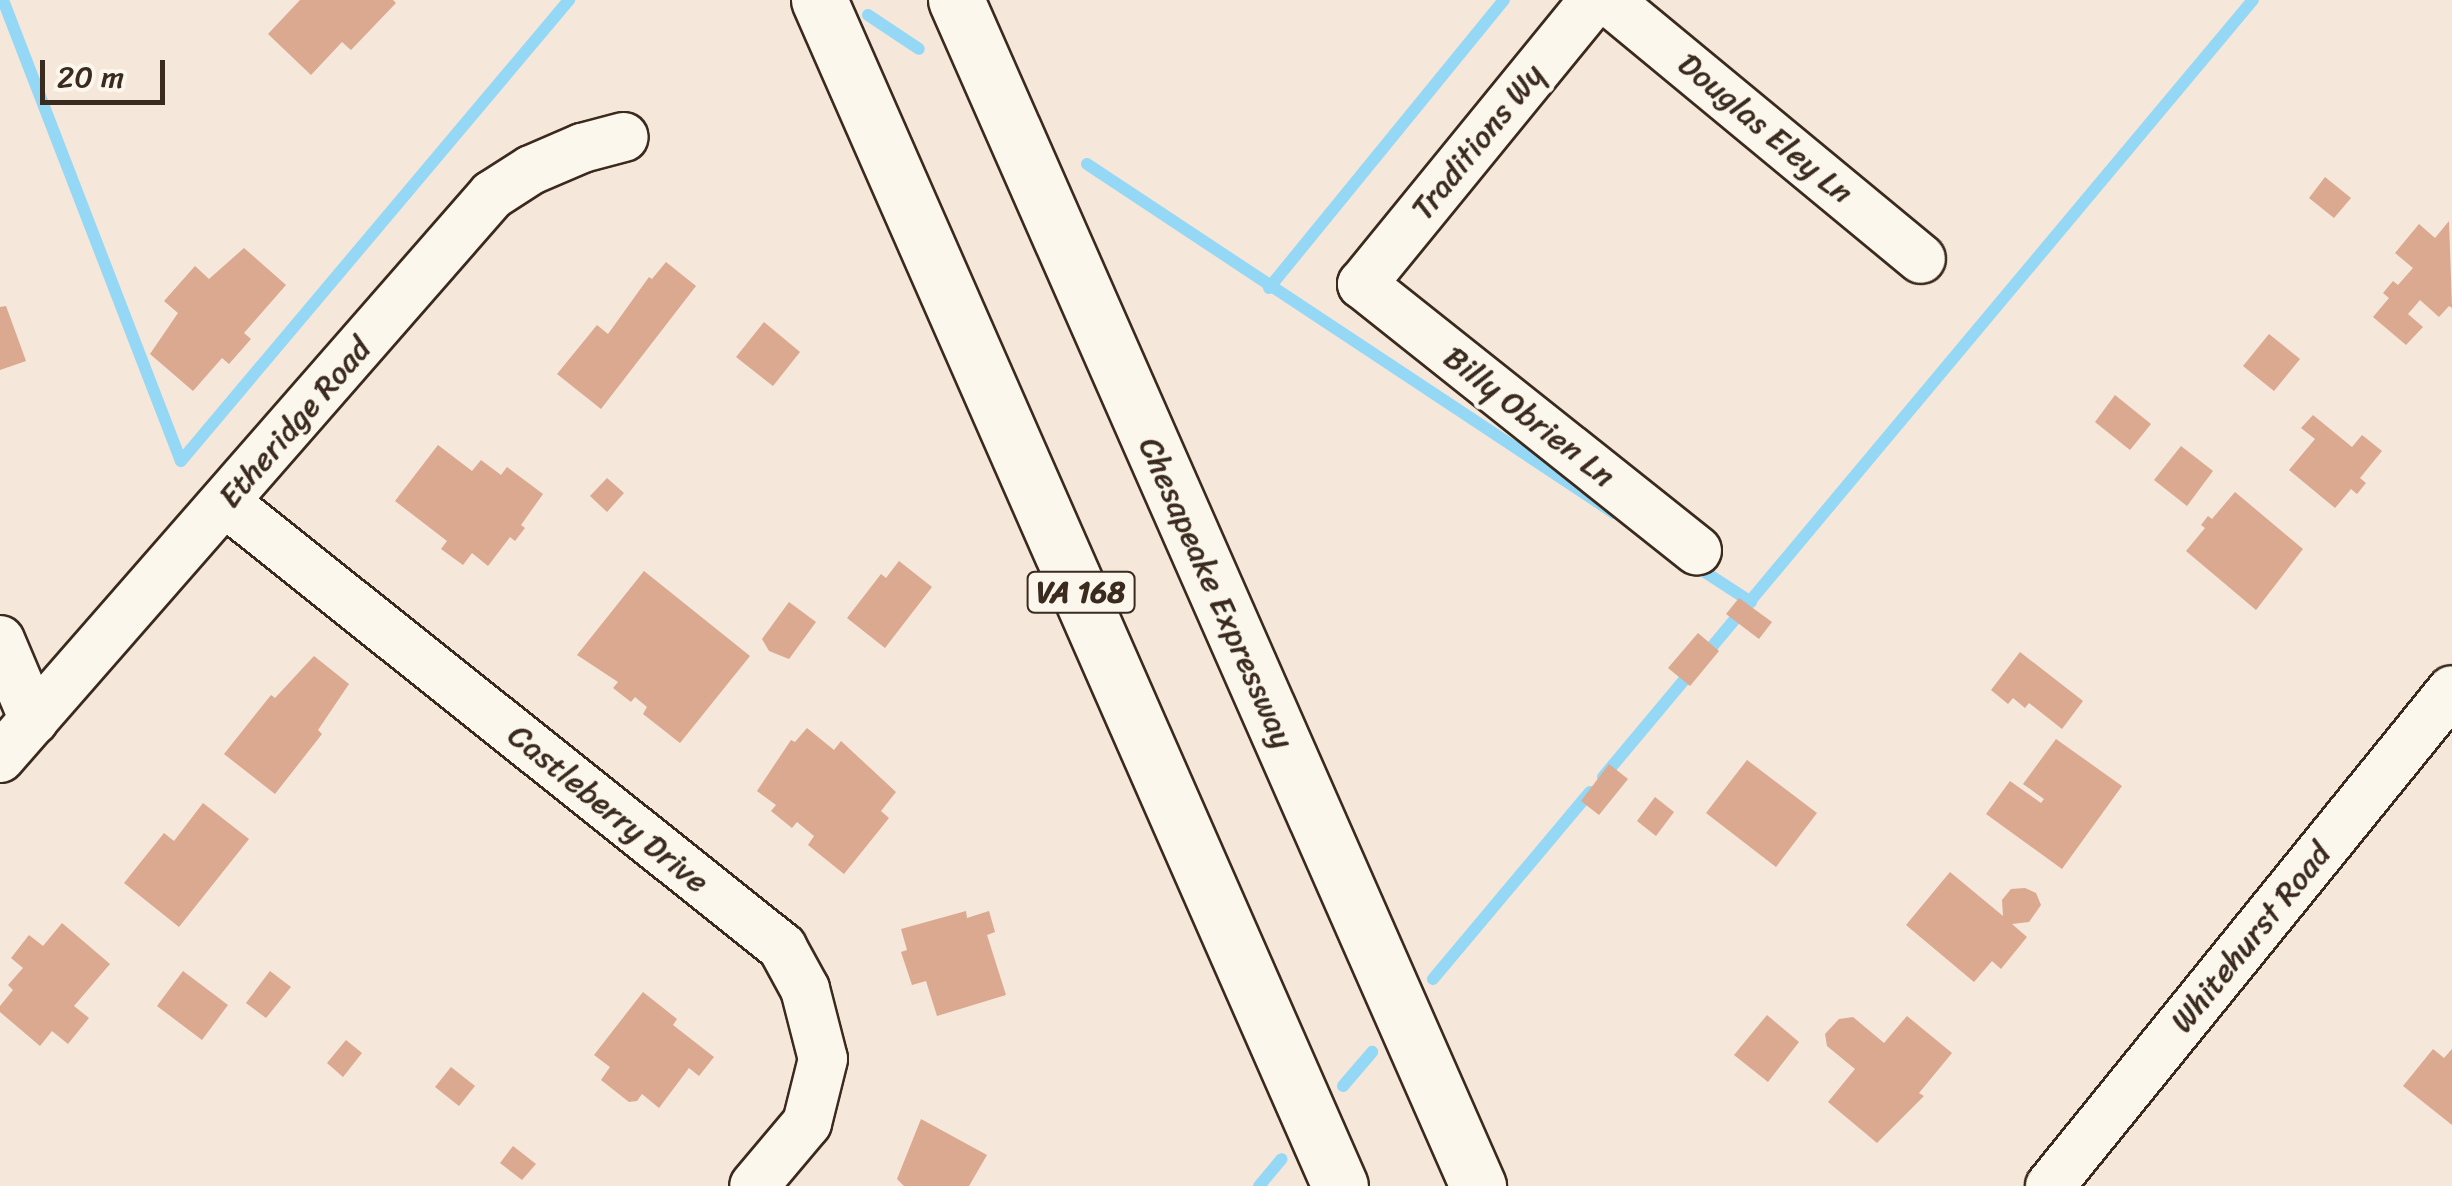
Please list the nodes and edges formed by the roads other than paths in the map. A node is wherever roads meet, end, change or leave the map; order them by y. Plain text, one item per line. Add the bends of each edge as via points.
1 (819, 0) edge
2 (1594, 0) edge
3 (1608, 0) edge
4 (962, 12) edge
5 (624, 136) dead end
6 (1921, 259) dead end
7 (1362, 284) joint
8 (226, 503) junction
9 (1697, 550) dead end
10 (0, 640) edge
11 (2452, 690) edge
12 (34, 720) junction
13 (0, 758) edge
14 (754, 1186) edge
15 (1340, 1186) edge
16 (1478, 1186) edge
17 (2050, 1186) edge

1 - 15 highway, VA 168
2 - 7 street, Traditions Wy
3 - 6 street, Douglas Eley Ln
4 - 16 highway, Chesapeake Expressway
5 - 8 street, Etheridge Road via 531,170 492,195
7 - 9 street, Billy Obrien Ln
8 - 12 street, Etheridge Road
8 - 14 street, Castleberry Drive via 782,947 805,990 823,1059 806,1123
10 - 12 street
11 - 17 street, Whitehurst Road
12 - 13 street, Etheridge Road

